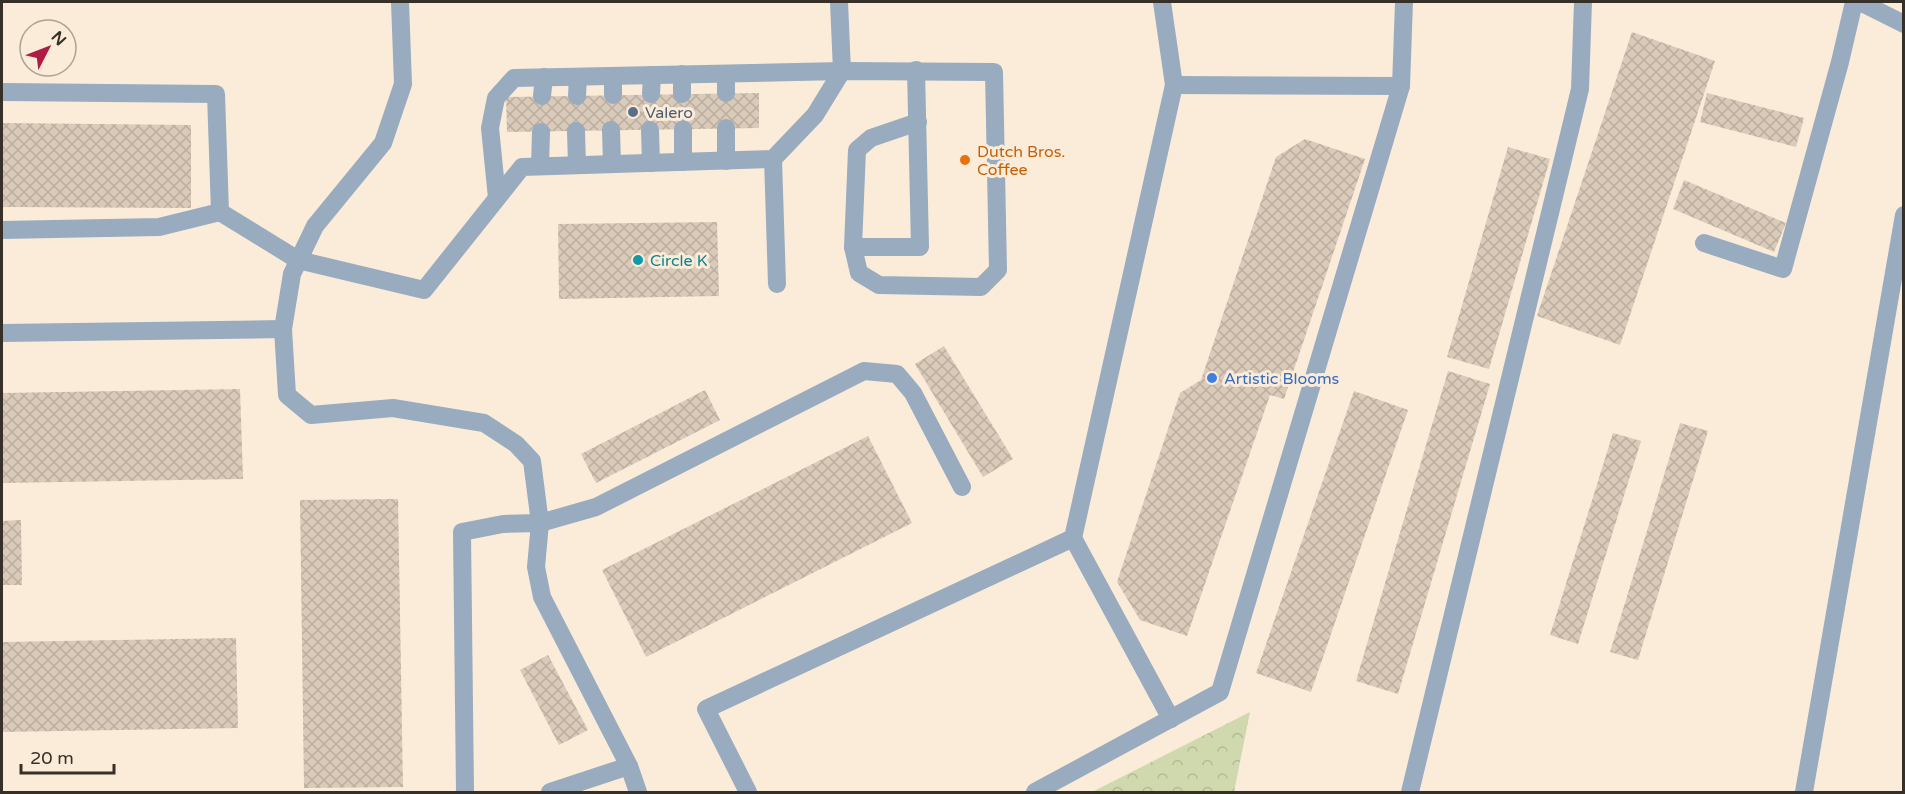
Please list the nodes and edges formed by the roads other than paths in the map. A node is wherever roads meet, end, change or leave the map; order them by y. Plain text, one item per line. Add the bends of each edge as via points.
1 (400, 2) edge
2 (838, 2) edge
3 (1162, 2) edge
4 (1404, 2) edge
5 (1583, 2) edge
6 (1854, 2) edge
7 (1860, 2) edge
8 (1904, 24) edge
9 (916, 70) junction
10 (842, 71) junction
11 (682, 74) junction
12 (726, 74) junction
13 (652, 75) junction
14 (613, 76) junction
15 (543, 77) junction
16 (578, 77) junction
17 (1174, 85) junction
18 (1401, 86) junction
19 (2, 92) edge
20 (726, 93) dead end
21 (651, 94) dead end
22 (682, 94) dead end
23 (613, 95) dead end
24 (542, 96) dead end
25 (577, 96) dead end
26 (918, 122) junction
27 (726, 128) dead end
28 (683, 129) dead end
29 (611, 130) dead end
30 (650, 130) dead end
31 (576, 131) dead end
32 (541, 132) dead end
33 (773, 159) junction
34 (726, 161) junction
35 (683, 162) junction
36 (651, 163) junction
37 (612, 164) junction
38 (577, 165) junction
39 (540, 166) junction
40 (497, 198) junction
41 (220, 212) junction
42 (1904, 215) edge
43 (2, 230) edge
44 (1704, 243) dead end
45 (853, 247) junction
46 (298, 260) junction
47 (777, 284) dead end
48 (283, 329) junction
49 (2, 333) edge
50 (962, 487) dead end
51 (540, 523) junction
52 (1073, 538) junction
53 (1171, 718) junction
54 (629, 766) junction
55 (465, 792) edge
56 (550, 792) edge
57 (638, 792) edge
58 (748, 792) edge
59 (1035, 792) edge
60 (1410, 792) edge
61 (1804, 792) edge

1 - 46 lane via 403,84 383,143 315,226
2 - 10 lane
3 - 17 lane
4 - 18 lane
5 - 60 lane via 1580,89
6 - 44 lane via 1784,269
7 - 8 lane
9 - 10 lane
9 - 26 lane
9 - 45 lane via 994,72 998,270 981,287 879,285 860,273
10 - 12 lane
10 - 33 lane via 815,115
11 - 12 lane
11 - 13 lane
11 - 22 lane
12 - 20 lane
13 - 14 lane
13 - 21 lane
14 - 16 lane
14 - 23 lane
15 - 16 lane
15 - 24 lane
15 - 40 lane via 514,78 496,98 490,128
16 - 25 lane
17 - 18 lane
17 - 52 lane
18 - 53 lane via 1220,692
19 - 41 lane via 216,94
26 - 45 lane via 870,138 857,150
26 - 45 lane via 920,247
27 - 34 lane
28 - 35 lane
29 - 37 lane
30 - 36 lane
31 - 38 lane
32 - 39 lane
33 - 34 lane
33 - 47 lane
34 - 35 lane
35 - 36 lane
36 - 37 lane
37 - 38 lane
38 - 39 lane
39 - 40 lane via 522,167
40 - 46 lane via 424,290
41 - 43 lane via 159,227
41 - 46 lane
42 - 61 lane
46 - 48 lane
48 - 49 lane
48 - 51 lane via 287,395 311,415 393,408 484,423 516,444 532,461
50 - 51 lane via 913,393 897,374 864,371 596,507
51 - 54 lane via 536,567 542,597
51 - 55 lane via 503,524 462,532
52 - 53 lane
52 - 58 lane via 705,709
53 - 59 lane
54 - 56 lane
54 - 57 lane

